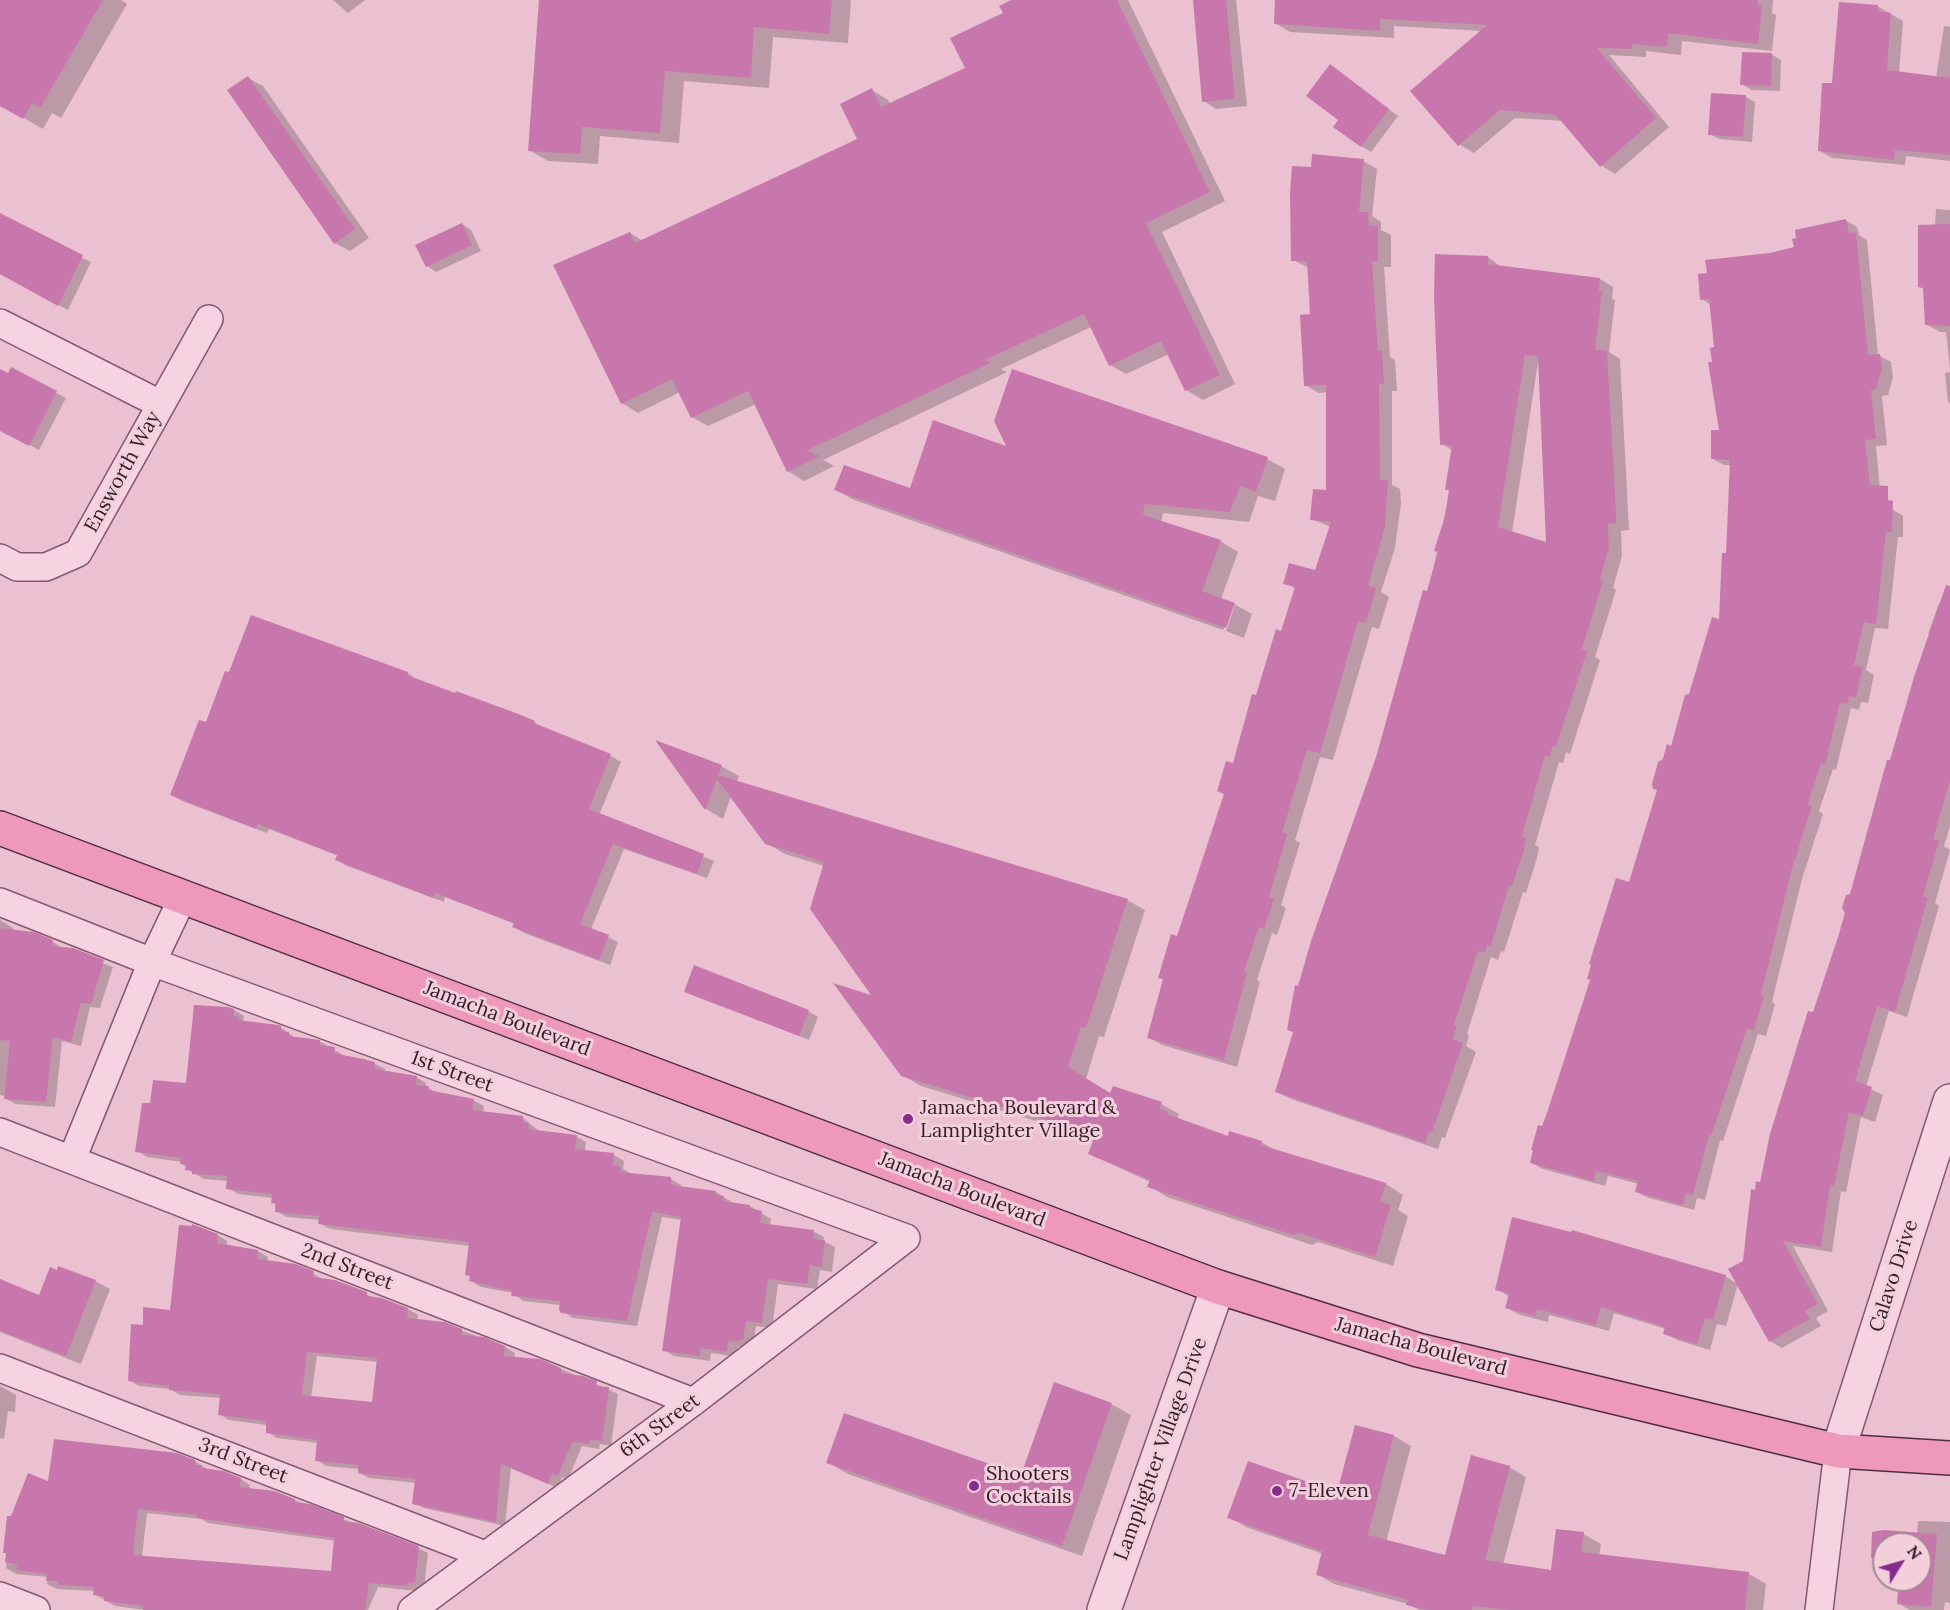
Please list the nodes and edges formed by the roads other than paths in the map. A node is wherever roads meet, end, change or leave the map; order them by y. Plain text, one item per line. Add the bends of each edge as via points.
1 (209, 319) dead end
2 (0, 323) edge
3 (160, 404) junction
4 (0, 558) edge
5 (0, 828) edge
6 (183, 897) junction
7 (0, 902) edge
8 (152, 962) junction
9 (1950, 1101) edge
10 (0, 1132) edge
11 (72, 1159) junction
12 (906, 1238) joint
13 (1218, 1287) junction
14 (0, 1368) edge
15 (693, 1402) junction
16 (1838, 1451) junction
17 (1950, 1458) edge
18 (485, 1555) junction
19 (0, 1596) edge
20 (36, 1610) edge
21 (412, 1610) edge
22 (1104, 1610) edge
23 (1819, 1610) edge

1 - 3 street, Ensworth Way
2 - 3 street
3 - 4 street, Ensworth Way via 78,553 46,567 17,567
5 - 6 main road, Jamacha Boulevard
6 - 8 street
6 - 13 main road, Jamacha Boulevard
7 - 8 street, 1st Street
8 - 11 street
8 - 12 street, 1st Street
9 - 16 street, Calavo Drive
10 - 11 street, 2nd Street
11 - 15 street, 2nd Street
12 - 15 street, 6th Street
13 - 16 main road, Jamacha Boulevard via 1418,1350
13 - 22 street, Lamplighter Village Drive
14 - 18 street, 3rd Street
15 - 18 street, 6th Street
16 - 17 main road, Jamacha Boulevard
16 - 23 street
18 - 21 street, 6th Street
19 - 20 street

